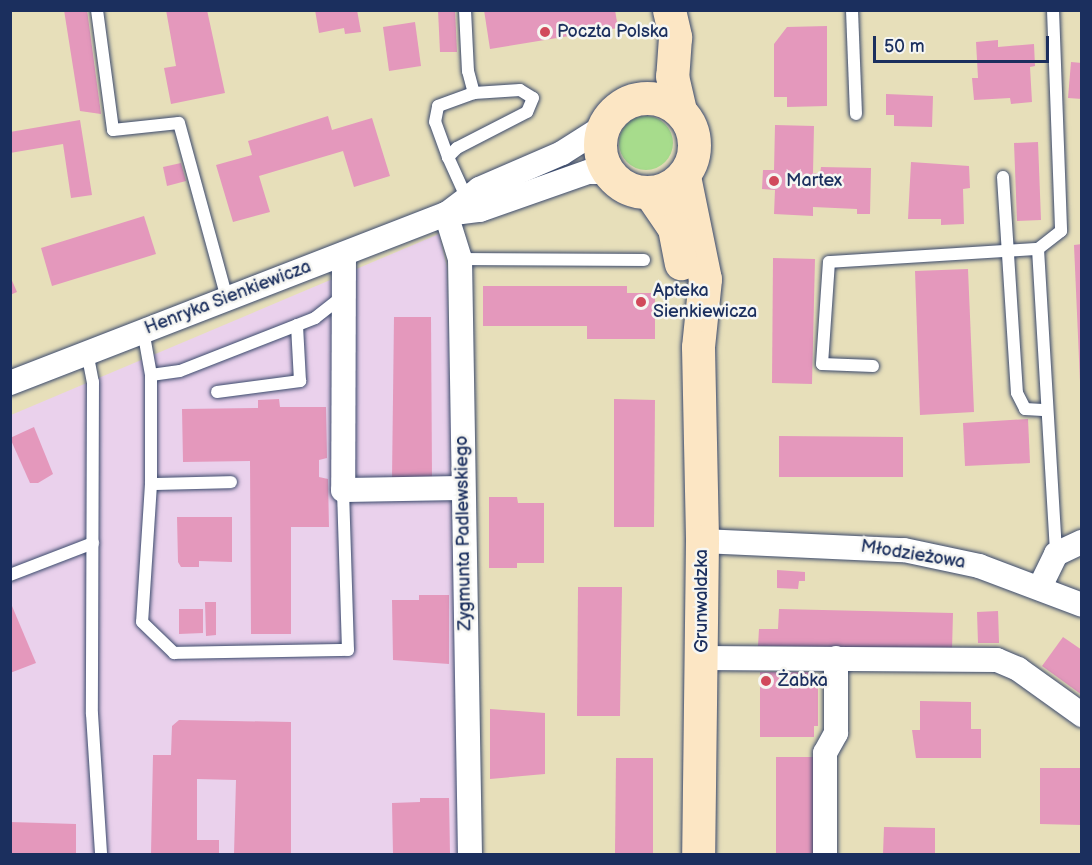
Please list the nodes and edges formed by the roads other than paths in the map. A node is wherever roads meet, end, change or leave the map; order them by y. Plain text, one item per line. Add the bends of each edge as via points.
1 (97, 10) edge
2 (465, 10) edge
3 (657, 10) edge
4 (669, 10) edge
5 (852, 10) edge
6 (1053, 10) edge
7 (474, 93) junction
8 (638, 99) junction
9 (680, 111) junction
10 (856, 114) dead end
11 (603, 127) junction
12 (448, 157) junction
13 (608, 172) junction
14 (684, 176) junction
15 (1003, 177) dead end
16 (650, 193) junction
17 (469, 205) junction
18 (446, 214) junction
19 (1038, 249) junction
20 (1005, 252) junction
21 (345, 254) junction
22 (460, 259) junction
23 (644, 260) dead end
24 (344, 296) junction
25 (227, 298) junction
26 (297, 325) junction
27 (143, 330) junction
28 (698, 347) junction
29 (87, 352) junction
30 (873, 366) dead end
31 (151, 375) junction
32 (10, 383) edge
33 (218, 392) dead end
34 (1047, 410) junction
35 (231, 482) dead end
36 (150, 484) junction
37 (464, 488) junction
38 (343, 490) junction
39 (702, 541) junction
40 (1082, 542) edge
41 (93, 543) junction
42 (1056, 554) junction
43 (10, 575) edge
44 (1040, 587) junction
45 (1082, 605) edge
46 (701, 658) junction
47 (836, 658) junction
48 (1082, 715) edge
49 (101, 855) edge
50 (471, 855) edge
51 (698, 855) edge
52 (825, 855) edge

1 - 25 lane via 113,130 179,123
2 - 7 lane via 468,71
3 - 8 street via 650,73
4 - 9 street via 675,37 672,76
5 - 10 lane
6 - 19 lane via 1060,231
7 - 12 lane via 438,106 435,123
7 - 12 lane via 520,90 533,98 527,112 457,148
8 - 9 street via 660,100
8 - 11 street via 612,114
9 - 14 street via 689,122 694,143
11 - 13 street via 600,150
11 - 17 street, Henryka Sienkiewicza via 587,140 479,189
12 - 17 lane
13 - 16 street via 619,184
13 - 17 street, Henryka Sienkiewicza via 580,174
14 - 16 street via 668,188
14 - 28 street, Grunwaldzka via 705,279
15 - 20 lane
16 - 28 street, Grunwaldzka via 674,228 687,317
17 - 18 street, Henryka Sienkiewicza
18 - 21 street, Henryka Sienkiewicza
18 - 22 street, Zygmunta Padlewskiego
19 - 20 lane
19 - 34 lane
20 - 30 lane via 829,262 822,364
20 - 34 lane via 1017,393 1025,409
21 - 24 street
21 - 25 street, Henryka Sienkiewicza
22 - 23 lane
22 - 37 street, Zygmunta Padlewskiego
24 - 26 lane via 315,318
24 - 38 street
25 - 27 street, Henryka Sienkiewicza
26 - 31 lane via 180,371
26 - 33 lane via 300,381
27 - 29 street, Henryka Sienkiewicza
27 - 31 lane
28 - 39 street, Grunwaldzka
29 - 32 street, Henryka Sienkiewicza
29 - 41 lane via 93,382
31 - 36 lane
34 - 42 lane
35 - 36 lane
36 - 38 lane via 142,622 174,653 348,650
37 - 38 street
37 - 50 street, Zygmunta Padlewskiego
39 - 44 street, Młodzieżowa via 904,550 979,566
39 - 46 street, Grunwaldzka
40 - 42 street
41 - 43 lane
41 - 49 lane via 92,714
42 - 44 street
44 - 45 street, Młodzieżowa
46 - 47 street
46 - 51 street, Grunwaldzka
47 - 48 street via 997,660 1018,669
47 - 52 street via 836,733 825,753

